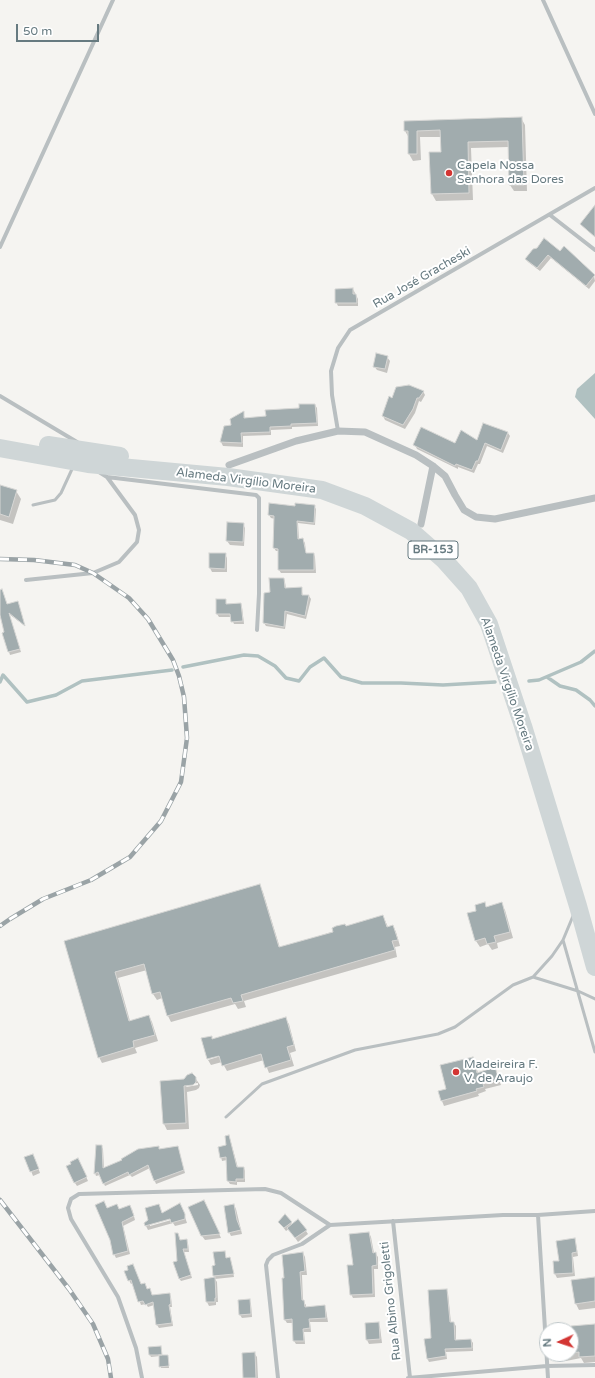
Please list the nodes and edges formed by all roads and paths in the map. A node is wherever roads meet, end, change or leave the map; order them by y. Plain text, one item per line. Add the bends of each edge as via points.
1 (113, 0) edge
2 (543, 0) edge
3 (595, 114) edge
4 (595, 188) edge
5 (550, 215) junction
6 (0, 247) edge
7 (595, 250) edge
8 (0, 396) edge
9 (338, 431) junction
10 (0, 436) edge
11 (0, 448) edge
12 (86, 460) junction
13 (229, 465) junction
14 (433, 466) junction
15 (107, 477) junction
16 (595, 498) edge
17 (33, 506) dead end
18 (421, 524) junction
19 (26, 580) dead end
20 (257, 630) dead end
21 (578, 906) junction
22 (595, 926) edge
23 (563, 940) junction
24 (595, 967) edge
25 (533, 978) junction
26 (578, 991) junction
27 (595, 999) edge
28 (595, 1052) edge
29 (226, 1117) dead end
30 (595, 1211) edge
31 (538, 1215) junction
32 (393, 1222) junction
33 (330, 1225) junction
34 (595, 1365) edge
35 (547, 1366) junction
36 (142, 1378) edge
37 (278, 1378) edge
38 (409, 1378) edge
39 (548, 1378) edge

1 - 6 street
2 - 3 street
4 - 5 street, Rua José Gracheski
5 - 7 street
5 - 9 street, Rua José Gracheski via 350,330 338,348 332,371 332,395
8 - 12 street
9 - 13 street via 296,440
9 - 14 street via 365,432 416,455
10 - 12 highway, Alameda Virgílio Moreira / BR-153
11 - 12 highway, Alameda Virgílio Moreira / BR-153
12 - 13 highway, Alameda Virgílio Moreira / BR-153 via 111,455
12 - 15 street
12 - 17 lane via 55,500
12 - 21 highway, Alameda Virgílio Moreira / BR-153 via 322,490 365,506 411,531 444,560 469,588 489,624 524,726
13 - 18 highway, Alameda Virgílio Moreira / BR-153 via 324,479 370,495
14 - 16 street via 445,476 464,510 476,517 495,519
14 - 18 street
15 - 19 street via 135,515 139,530 137,542 119,562 93,573
15 - 20 street via 256,495 259,594
18 - 22 highway, Alameda Virgílio Moreira / BR-153 via 453,552 479,582 499,619 534,722
21 - 23 lane
21 - 24 highway, Alameda Virgílio Moreira / BR-153
23 - 25 lane
23 - 26 lane
25 - 26 lane
25 - 29 lane via 512,985 455,1027 438,1034 354,1050 262,1084
26 - 27 lane
26 - 28 lane
30 - 31 street
31 - 32 street
31 - 35 street
32 - 33 street
32 - 38 street, Rua Albino Grigoletti
33 - 36 street via 281,1193 265,1189 79,1194 71,1199 68,1208 71,1219 118,1297 136,1348
33 - 37 street via 302,1244 273,1255 266,1265
34 - 35 street
35 - 38 street
35 - 39 street

